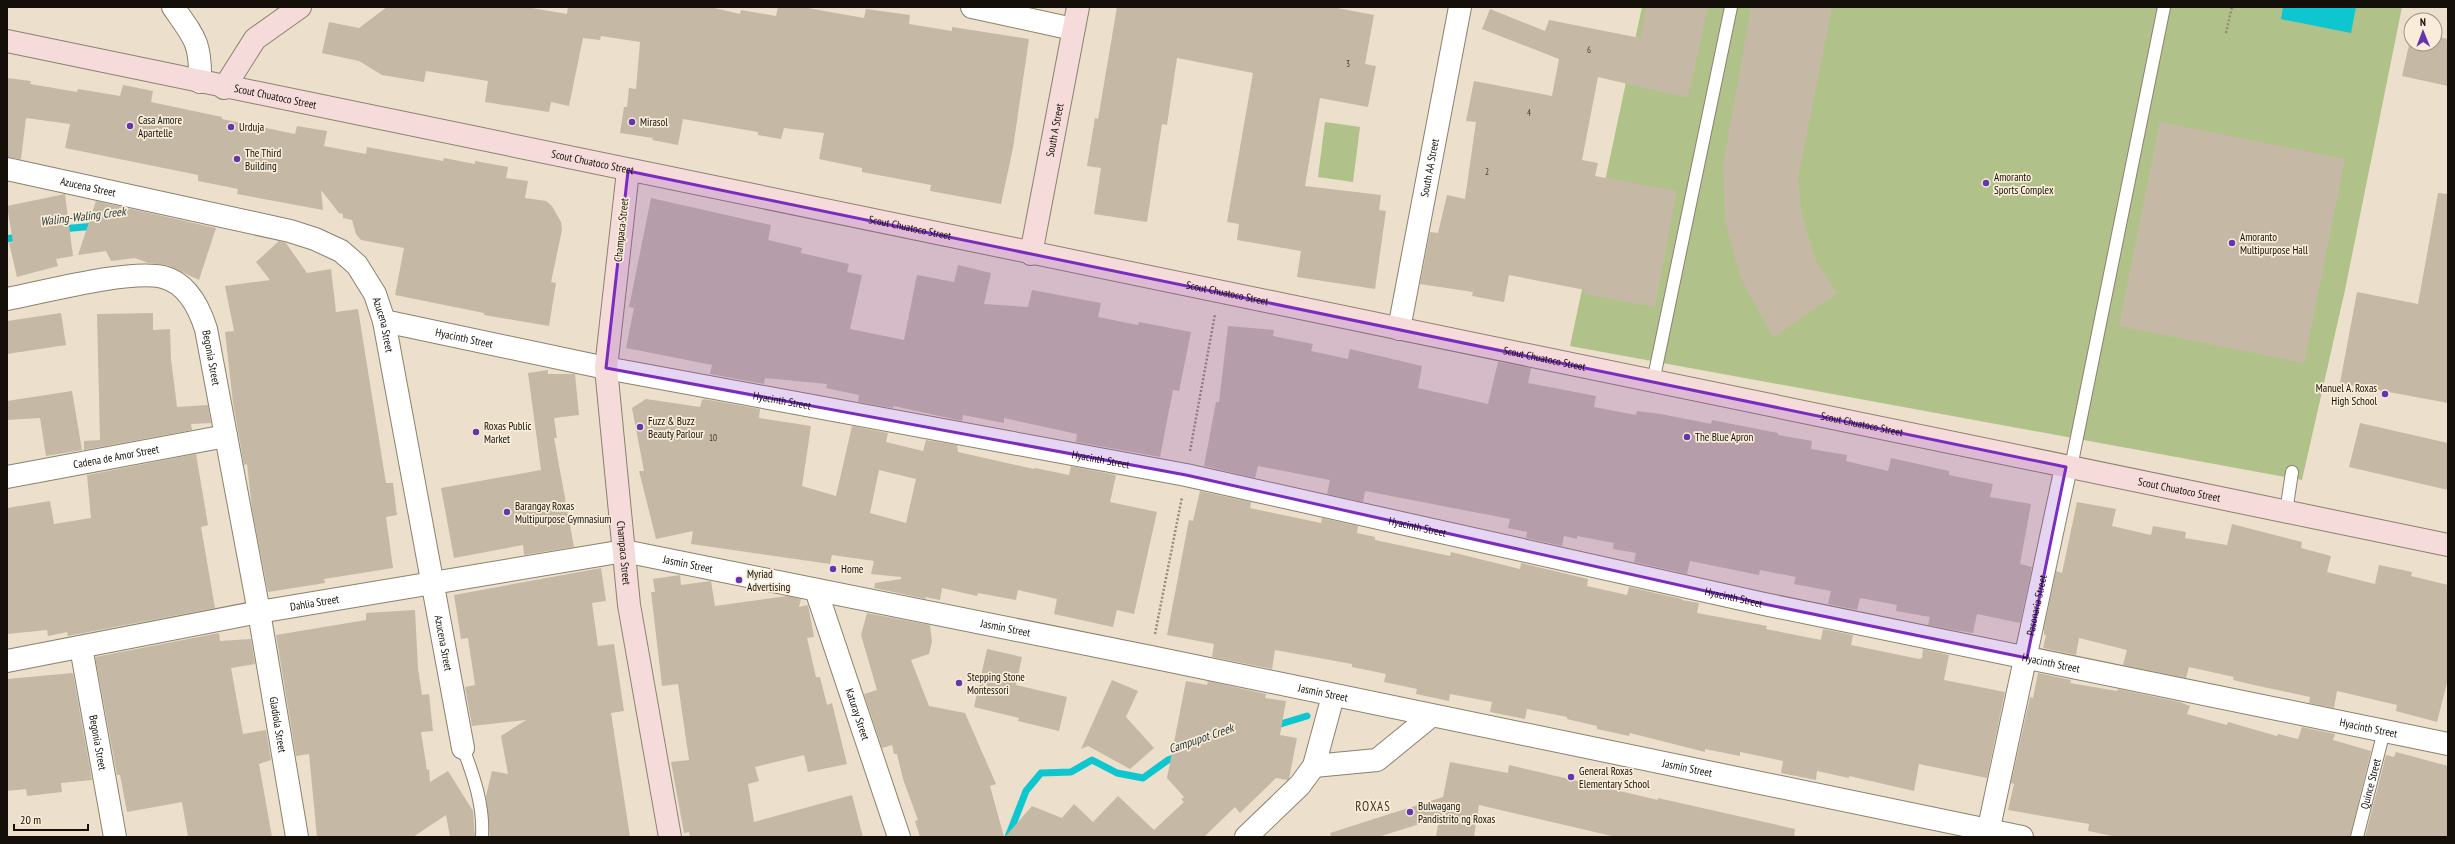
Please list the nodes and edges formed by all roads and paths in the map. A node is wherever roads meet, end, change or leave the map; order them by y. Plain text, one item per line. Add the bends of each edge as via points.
1 (173, 7) edge
2 (300, 7) edge
3 (972, 7) edge
4 (1078, 7) edge
5 (1460, 7) edge
6 (1731, 7) edge
7 (2164, 7) edge
8 (2232, 7) edge
9 (1073, 29) junction
10 (2226, 33) dead end
11 (7, 42) edge
12 (200, 82) junction
13 (224, 88) junction
14 (7, 169) edge
15 (628, 171) junction
16 (1031, 254) junction
17 (7, 299) edge
18 (1214, 319) dead end
19 (384, 322) junction
20 (1399, 329) junction
21 (606, 368) junction
22 (1653, 382) junction
23 (226, 436) junction
24 (1190, 452) dead end
25 (2069, 467) junction
26 (2292, 472) dead end
27 (7, 477) edge
28 (1182, 496) dead end
29 (2286, 512) junction
30 (2448, 545) edge
31 (624, 551) junction
32 (433, 582) junction
33 (816, 590) junction
34 (259, 612) junction
35 (1155, 633) dead end
36 (81, 647) junction
37 (2027, 658) junction
38 (7, 661) edge
39 (1333, 696) junction
40 (1431, 716) junction
41 (2384, 731) junction
42 (2448, 744) edge
43 (463, 748) joint
44 (1314, 766) junction
45 (1988, 834) edge
46 (115, 837) edge
47 (297, 837) edge
48 (482, 837) edge
49 (670, 837) edge
50 (899, 837) edge
51 (1246, 837) edge
52 (2022, 837) edge
53 (2357, 837) edge

1 - 12 street via 197,43 201,57
2 - 13 street via 255,39
3 - 9 street
4 - 9 street, South A Street
5 - 20 street, South AA Street
6 - 22 lane
7 - 25 lane
8 - 10 path
9 - 16 street, South A Street
11 - 12 street, Scout Chuatoco Street
12 - 13 street, Scout Chuatoco Street
13 - 15 street, Scout Chuatoco Street
14 - 19 street, Azucena Street via 290,231 315,239 341,251 357,265 375,294
15 - 16 street, Scout Chuatoco Street
15 - 21 street, Champaca Street
16 - 20 street, Scout Chuatoco Street
17 - 23 street, Begonia Street via 118,278 164,277 189,293 206,329
18 - 24 path
19 - 21 street, Hyacinth Street
19 - 32 street, Azucena Street
20 - 22 street, Scout Chuatoco Street
21 - 31 street, Champaca Street
21 - 37 street, Hyacinth Street via 1186,475 1764,604
22 - 25 street, Scout Chuatoco Street
23 - 27 street, Cadena de Amor Street
23 - 34 street, Begonia Street
25 - 29 street, Scout Chuatoco Street
25 - 37 street, Pasonaria Street
26 - 29 lane
28 - 35 path
29 - 30 street, Scout Chuatoco Street
31 - 32 street, Dahlia Street
31 - 33 street, Jasmin Street
31 - 49 street, Champaca Street via 629,605
32 - 34 street, Dahlia Street
32 - 43 street, Azucena Street
33 - 39 street, Jasmin Street via 1143,655
33 - 50 street, Katuray Street
34 - 36 street, Dahlia Street
34 - 47 street, Gladiola Street
36 - 38 street, Dahlia Street
36 - 46 street, Begonia Street
37 - 41 street, Hyacinth Street
37 - 45 street, Pasonaria Street
39 - 40 street, Jasmin Street
39 - 44 street
40 - 44 street via 1377,760
40 - 45 street, Jasmin Street
41 - 42 street, Hyacinth Street
41 - 53 lane, Quince Street
43 - 48 lane via 474,778 483,822
44 - 51 street via 1300,785
45 - 52 street, Jasmin Street

